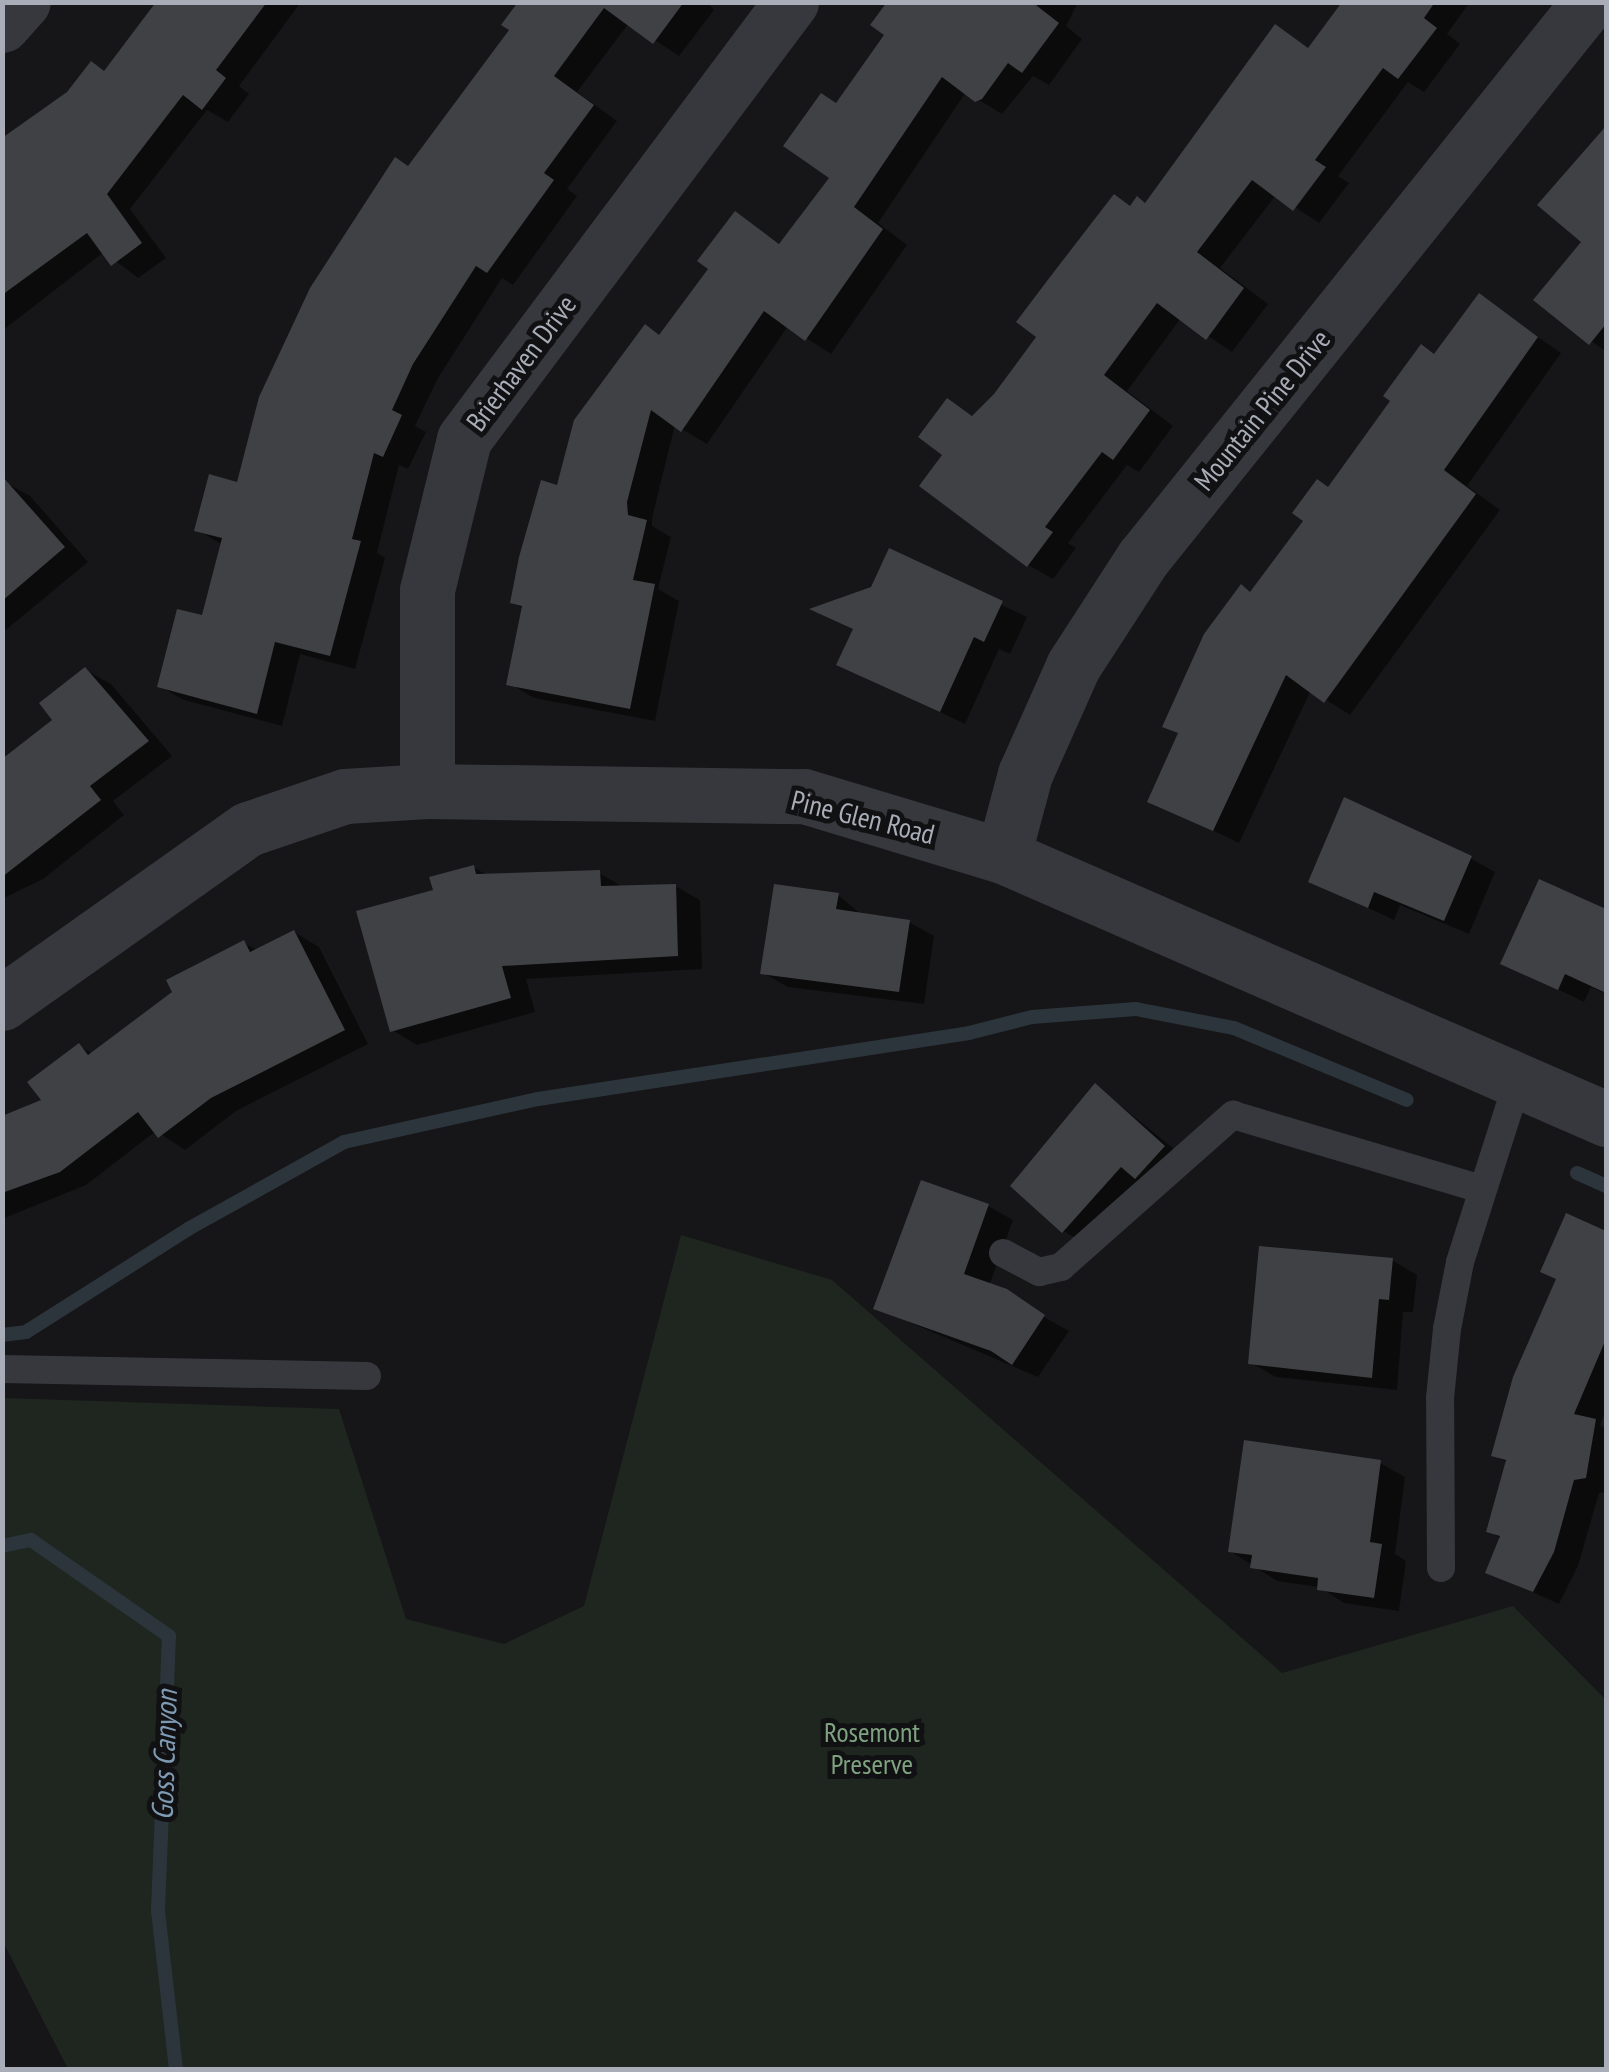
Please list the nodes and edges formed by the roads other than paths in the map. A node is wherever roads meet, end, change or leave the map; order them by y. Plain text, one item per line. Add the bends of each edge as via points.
1 (22, 2) edge
2 (791, 2) edge
3 (1589, 2) edge
4 (2, 25) edge
5 (427, 791) junction
6 (1004, 856) junction
7 (2, 1003) edge
8 (1518, 1080) junction
9 (1606, 1119) edge
10 (1482, 1189) junction
11 (1003, 1254) dead end
12 (2, 1369) edge
13 (366, 1376) dead end
14 (1441, 1568) dead end

1 - 4 street
2 - 5 street, Brierhaven Drive via 464,438 427,590
3 - 6 street, Mountain Pine Drive via 1143,558 1074,666 1025,774
5 - 6 street, Pine Glen Road via 804,796
5 - 7 street, Pine Glen Road via 345,796 248,829
6 - 8 street, Pine Glen Road
8 - 9 street, Pine Glen Road
8 - 10 lane
10 - 11 lane via 1233,1114 1061,1267 1039,1272
10 - 14 lane via 1447,1328 1440,1398
12 - 13 lane

